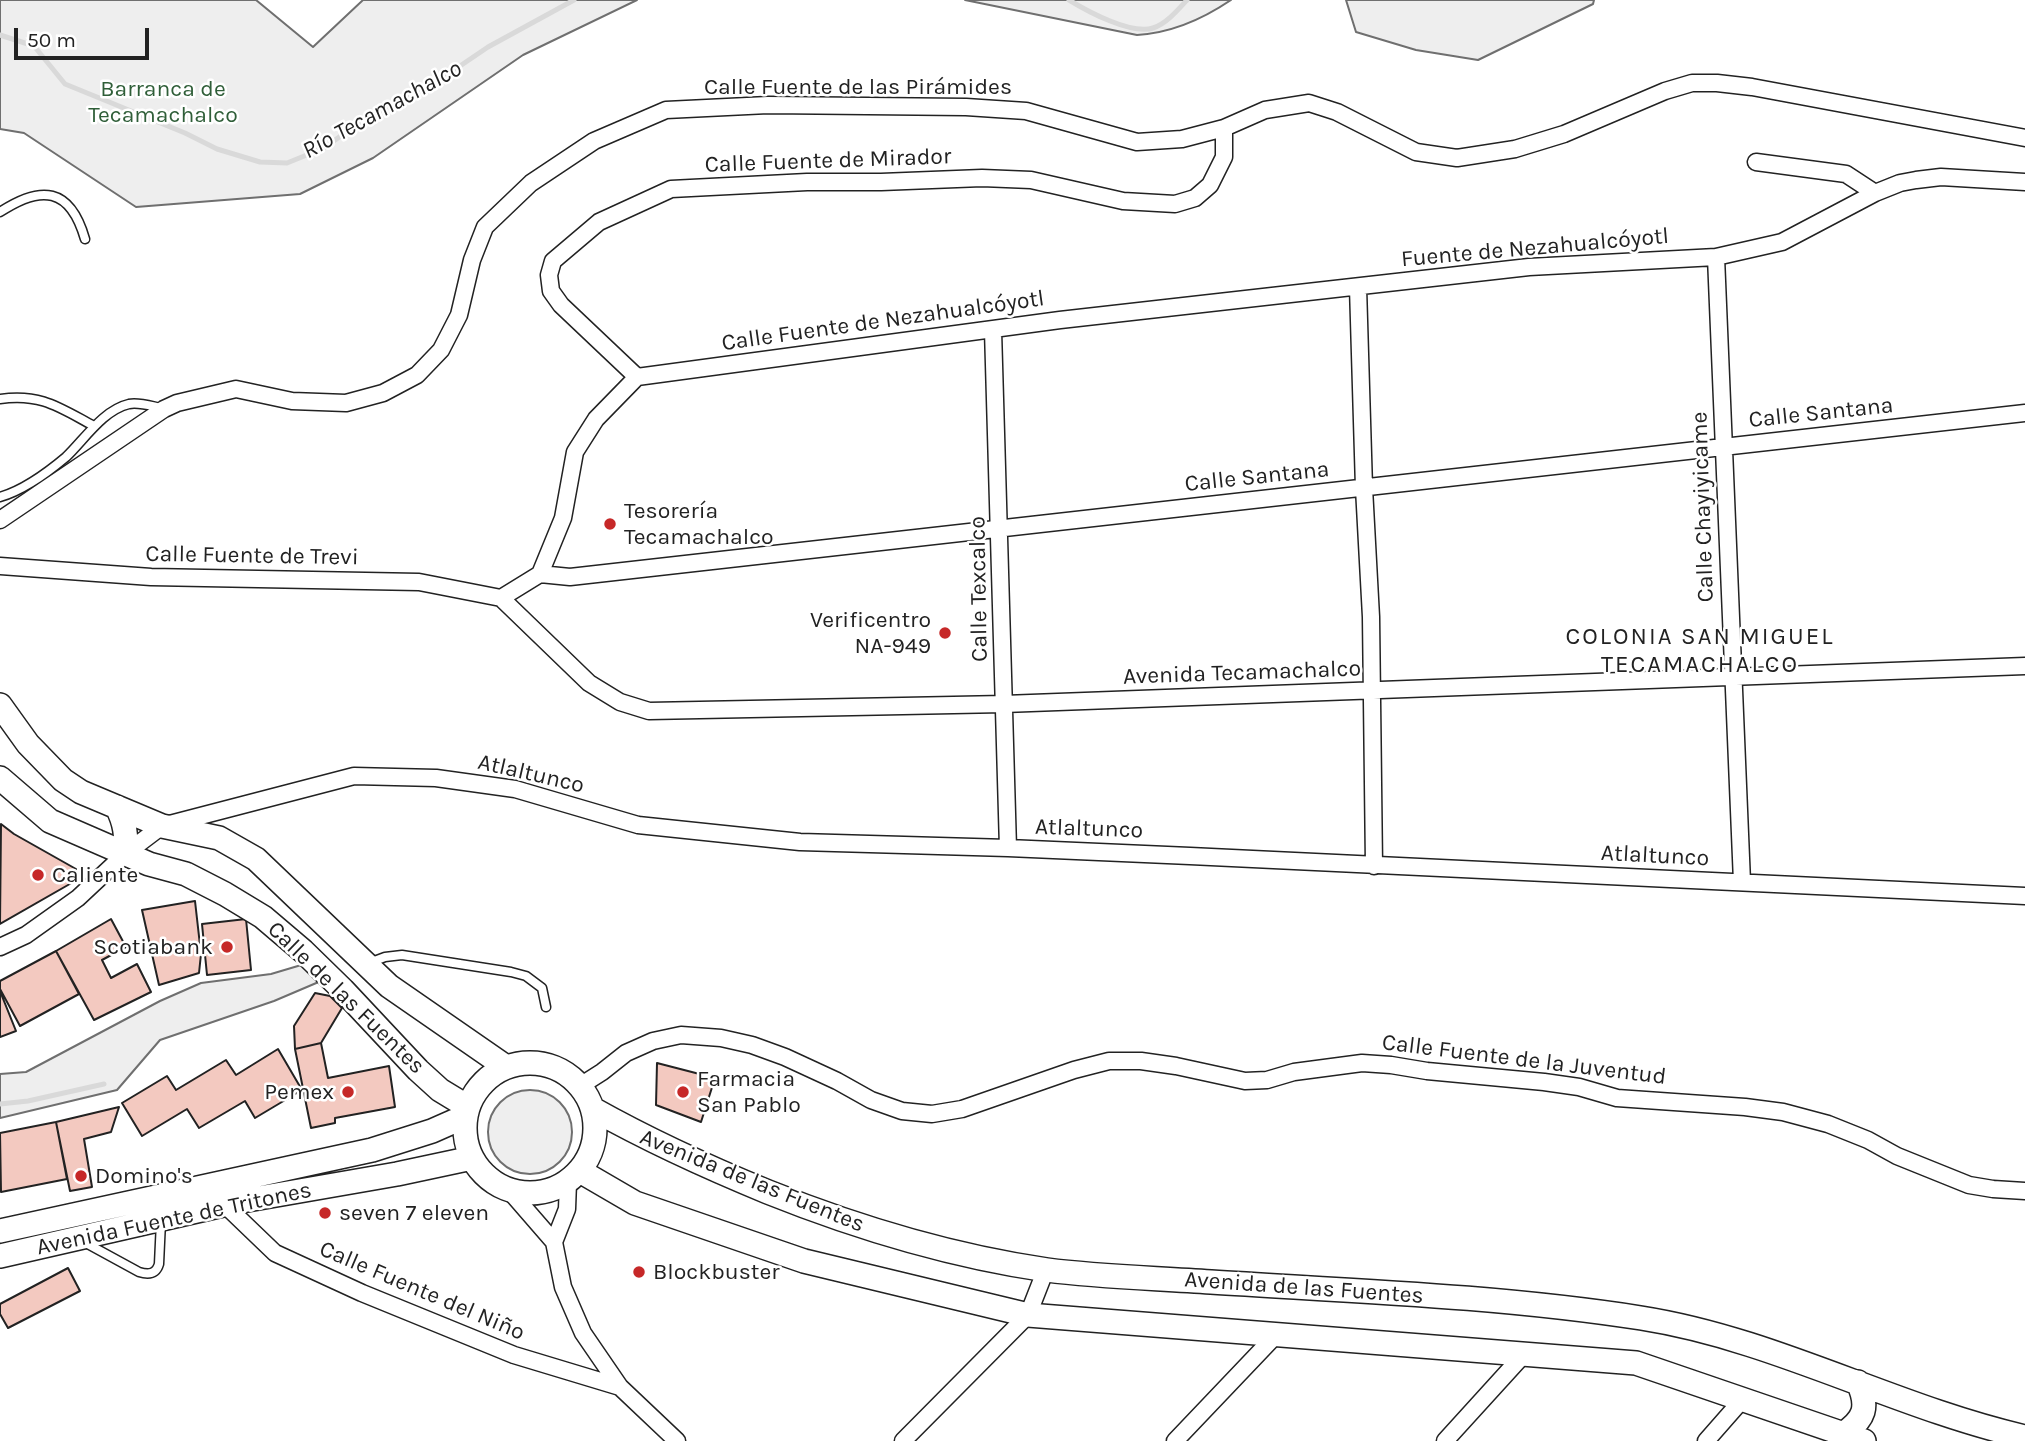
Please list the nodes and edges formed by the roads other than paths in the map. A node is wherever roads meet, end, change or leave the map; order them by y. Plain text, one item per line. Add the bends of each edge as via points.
1 (1224, 128) junction
2 (2025, 138) edge
3 (1756, 162) dead end
4 (2025, 182) edge
5 (1875, 193) junction
6 (0, 212) edge
7 (85, 239) dead end
8 (1716, 257) junction
9 (1358, 286) junction
10 (993, 330) junction
11 (638, 377) junction
12 (0, 399) edge
13 (164, 409) junction
14 (2025, 413) edge
15 (94, 426) junction
16 (1723, 447) junction
17 (1364, 488) junction
18 (0, 496) edge
19 (0, 520) edge
20 (1000, 530) junction
21 (0, 566) edge
22 (540, 574) junction
23 (501, 598) junction
24 (2025, 666) edge
25 (1733, 676) junction
26 (1373, 691) junction
27 (1004, 704) junction
28 (0, 705) edge
29 (0, 778) edge
30 (117, 807) junction
31 (162, 826) junction
32 (1008, 848) junction
33 (125, 854) junction
34 (1374, 866) junction
35 (1742, 882) junction
36 (2025, 896) edge
37 (0, 947) edge
38 (366, 965) junction
39 (546, 1007) dead end
40 (506, 1067) junction
41 (580, 1086) junction
42 (593, 1109) junction
43 (467, 1112) junction
44 (472, 1158) junction
45 (574, 1176) junction
46 (508, 1189) junction
47 (2024, 1193) edge
48 (224, 1205) junction
49 (162, 1219) junction
50 (0, 1231) edge
51 (75, 1239) junction
52 (554, 1242) junction
53 (0, 1256) edge
54 (1046, 1269) junction
55 (1028, 1315) junction
56 (1275, 1336) junction
57 (1525, 1353) junction
58 (1858, 1382) junction
59 (620, 1387) junction
60 (1892, 1397) junction
61 (1742, 1400) junction
62 (1853, 1437) edge
63 (2025, 1437) edge
64 (677, 1441) edge
65 (903, 1441) edge
66 (1175, 1441) edge
67 (1445, 1441) edge
68 (1706, 1441) edge
69 (1879, 1441) edge

1 - 2 street, Calle Fuente de las Pirámides via 1265,110 1309,103 1416,152 1457,158 1515,149 1564,134 1665,91 1692,83 1717,83
1 - 11 street, Calle Fuente de Mirador via 1224,157 1210,185 1195,198 1175,204 1123,201 1031,180 982,178 671,189 600,222 553,261 549,275 551,291 561,304
1 - 13 street, Calle Fuente de las Pirámides via 1182,139 1137,142 1026,111 781,106 666,110 594,141 531,183 485,227 459,316 441,350 418,375 383,393 346,403 292,401 236,389
3 - 5 street via 1846,174
4 - 5 street via 1941,177
5 - 8 street via 1782,242
6 - 7 lane via 24,198 58,197 73,212
8 - 9 street, Fuente de Nezahualcóyotl via 1530,267
8 - 16 street, Calle Chayiyicame
9 - 10 street, Calle Fuente de Nezahualcóyotl
9 - 17 street
10 - 11 street, Calle Fuente de Nezahualcóyotl
10 - 20 street, Calle Texcalco
11 - 22 street via 596,419 575,452 562,518
12 - 15 lane via 17,396 48,401
13 - 15 lane via 128,404
13 - 19 street, Calle Fuente de las Pirámides
14 - 16 street, Calle Santana
15 - 18 lane via 65,457 20,490
16 - 17 street, Calle Santana
16 - 25 street, Calle Chayiyicame
17 - 20 street, Calle Santana
17 - 26 street
20 - 22 street, Calle Santana via 570,577
20 - 27 street, Calle Texcalco
21 - 23 street, Calle Fuente de Trevi via 151,577 419,582
22 - 23 street
23 - 27 street, Avenida Tecamachalco via 589,683 620,702 649,711
24 - 25 street, Avenida Tecamachalco
25 - 26 street, Avenida Tecamachalco
25 - 35 street, Calle Chayiyicame
26 - 27 street, Avenida Tecamachalco
26 - 34 street
27 - 32 street, Calle Texcalco
28 - 30 main road, Calle de las Fuentes via 63,780
29 - 33 main road, Calle de las Fuentes via 50,821
30 - 31 main road, Calle de las Fuentes
30 - 33 main road via 127,838
31 - 32 street, Atlaltunco via 354,776 436,778 515,789 638,825 800,842
31 - 33 street
31 - 38 main road, Calle de las Fuentes via 219,838 256,859
32 - 34 street, Atlaltunco
33 - 37 street via 78,898 26,935
33 - 43 main road, Calle de las Fuentes via 186,874 263,918 303,951 418,1070
34 - 35 street, Atlaltunco
35 - 36 street, Atlaltunco
38 - 39 lane via 402,955 511,972 542,988
38 - 40 main road, Calle de las Fuentes
40 - 41 main road via 538,1063 568,1074
40 - 43 main road via 483,1083
41 - 42 main road
41 - 47 street, Calle Fuente de la Juventud via 626,1053 681,1035 752,1045 871,1100 902,1111 932,1114 962,1109 1109,1060 1176,1066 1245,1080 1362,1063 1391,1065 1545,1082 1618,1098 1783,1112 1828,1124 1969,1185
42 - 45 main road via 593,1148
42 - 54 main road, Avenida de las Fuentes via 703,1166 871,1230
43 - 44 main road via 466,1138
43 - 50 main road, Avenida Fuente de Tritones via 432,1131 372,1150
44 - 46 main road via 487,1177
44 - 48 main road, Avenida Fuente de Tritones
45 - 46 main road via 550,1191 529,1194
45 - 52 street
45 - 55 main road via 635,1203 804,1261
46 - 52 street
48 - 49 main road, Avenida Fuente de Tritones
48 - 59 street, Calle Fuente del Niño via 275,1253 362,1293 514,1355
49 - 51 main road, Avenida Fuente de Tritones
49 - 51 lane via 158,1269 147,1274
51 - 53 main road, Avenida Fuente de Tritones
52 - 59 street via 563,1287 583,1333
54 - 55 street
54 - 58 main road, Avenida de las Fuentes via 1448,1297 1612,1314 1732,1339
55 - 56 main road
55 - 65 street
56 - 57 main road
56 - 66 street
57 - 61 main road via 1636,1363
57 - 67 street
58 - 60 main road, Avenida de las Fuentes
58 - 62 main road via 1864,1407
59 - 64 street
60 - 63 main road, Avenida de las Fuentes
60 - 69 main road via 1882,1404 1871,1425
61 - 62 main road
61 - 68 street

